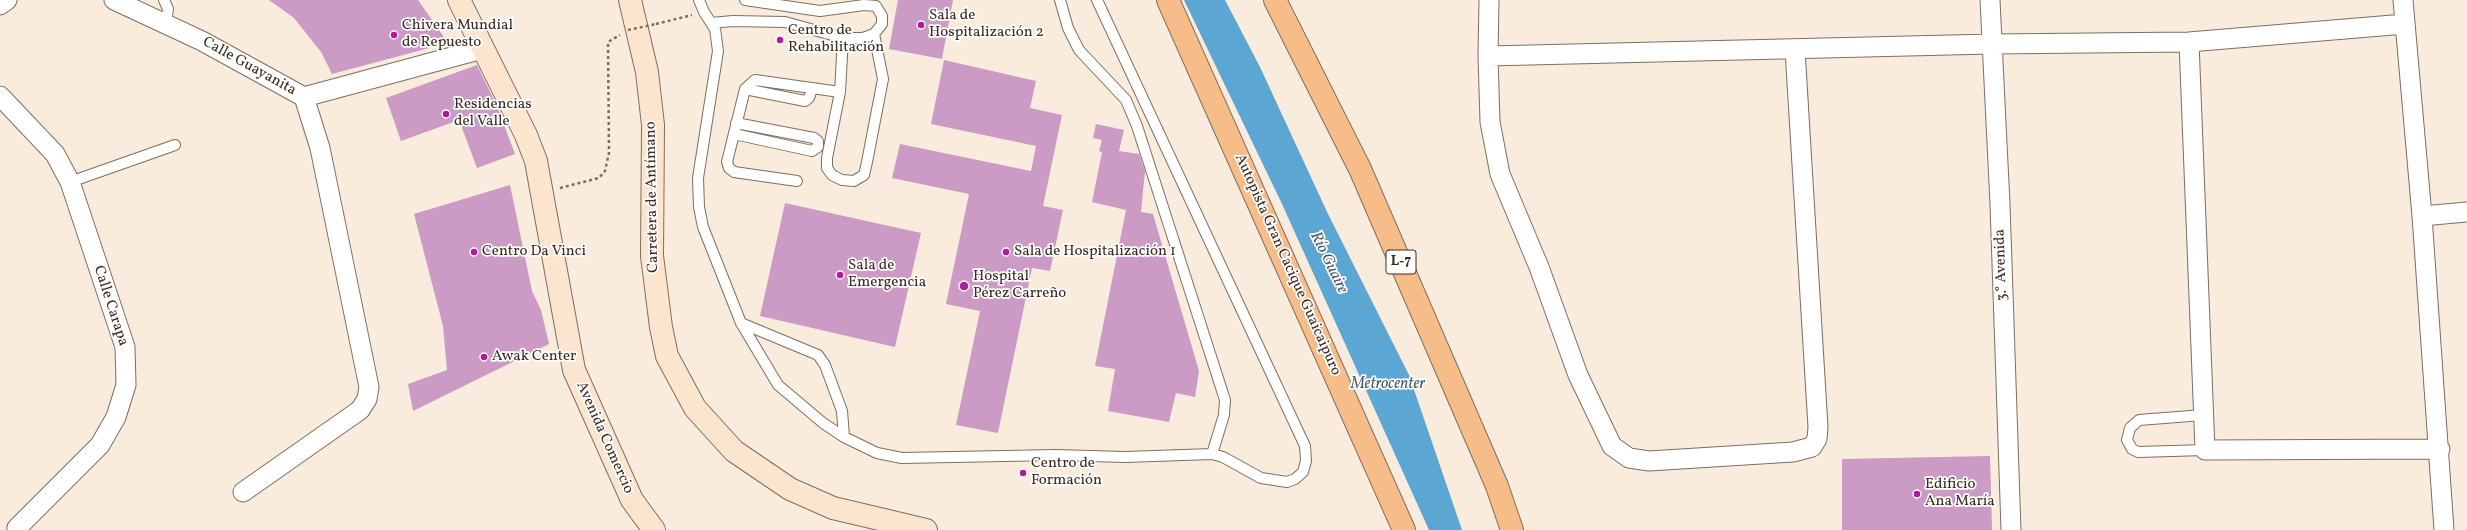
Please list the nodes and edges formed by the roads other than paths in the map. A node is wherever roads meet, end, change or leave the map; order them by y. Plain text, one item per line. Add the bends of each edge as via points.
1 (7, 0) edge
2 (114, 0) edge
3 (164, 0) edge
4 (459, 0) edge
5 (630, 0) edge
6 (699, 0) edge
7 (745, 0) edge
8 (1060, 0) edge
9 (1097, 0) edge
10 (1168, 0) edge
11 (1275, 0) edge
12 (1489, 0) edge
13 (1990, 0) edge
14 (2403, 0) edge
15 (773, 2) edge
16 (0, 5) edge
17 (166, 23) junction
18 (711, 23) junction
19 (2405, 24) junction
20 (874, 34) junction
21 (843, 38) junction
22 (2189, 42) junction
23 (1992, 44) junction
24 (482, 49) junction
25 (1795, 50) junction
26 (1488, 56) junction
27 (840, 92) junction
28 (0, 96) edge
29 (304, 97) junction
30 (736, 122) junction
31 (734, 134) junction
32 (175, 145) dead end
33 (797, 181) dead end
34 (70, 182) junction
35 (2467, 212) edge
36 (2422, 216) junction
37 (741, 323) junction
38 (2203, 415) junction
39 (844, 437) junction
40 (2440, 449) junction
41 (2205, 450) junction
42 (1212, 454) junction
43 (243, 492) dead end
44 (16, 529) edge
45 (654, 530) edge
46 (926, 530) edge
47 (1404, 530) edge
48 (1512, 530) edge
49 (2011, 530) edge
50 (2444, 530) edge

1 - 16 street
2 - 17 street, Calle Guayanita
3 - 17 lane via 168,9
4 - 24 main road, Avenida Comercio
5 - 46 main road, Carretera de Antímano via 646,72 653,125 652,256 661,327 667,356 695,408 734,451 790,489 833,508
6 - 18 lane
7 - 15 lane
8 - 42 lane via 1068,28 1080,50 1126,100 1138,126 1225,400 1224,415
9 - 42 lane via 1305,446 1306,461 1303,472 1286,482 1261,478 1223,457
10 - 47 highway, Autopista Gran Cacique Guaicaipuro
11 - 48 highway, L-7 via 1360,169 1497,486
12 - 26 street
13 - 23 street, 3.° Avenida
14 - 19 street
15 - 20 lane via 820,11 864,5 876,6 882,16 882,24
17 - 29 street, Calle Guayanita
18 - 21 lane via 785,22
18 - 37 lane via 715,29 718,51 698,178 699,207 703,227
19 - 22 street
19 - 36 street
20 - 21 lane via 863,38
20 - 27 lane via 883,79 864,175 854,181 842,180 832,175 826,158
21 - 27 lane
22 - 23 street
22 - 38 street
23 - 25 street
23 - 49 street, 3.° Avenida
24 - 29 street, Calle Guayanita
24 - 45 main road, Avenida Comercio via 500,81 536,161 574,370 632,500
25 - 26 street
25 - 26 street via 1817,439 1812,447 1793,452 1649,460 1630,458 1612,446 1578,375 1539,267 1500,174 1490,122
27 - 30 lane via 755,80 745,89
28 - 34 street, Calle Carapa via 55,154
29 - 43 street via 320,148 369,387 367,399 360,410
30 - 31 lane
30 - 31 lane via 814,138 818,141 818,147 812,151
31 - 33 lane via 727,162 734,172
32 - 34 lane
34 - 44 street, Calle Carapa via 125,347 126,385 116,417 100,445
35 - 36 street
36 - 40 street
37 - 39 lane via 778,385
37 - 39 lane via 818,355 825,365 842,411
38 - 41 street
38 - 41 lane via 2149,417 2139,420 2130,428 2128,440 2130,447 2138,452
39 - 42 lane via 877,453 902,458 1056,454 1125,457
40 - 41 street
40 - 50 street

